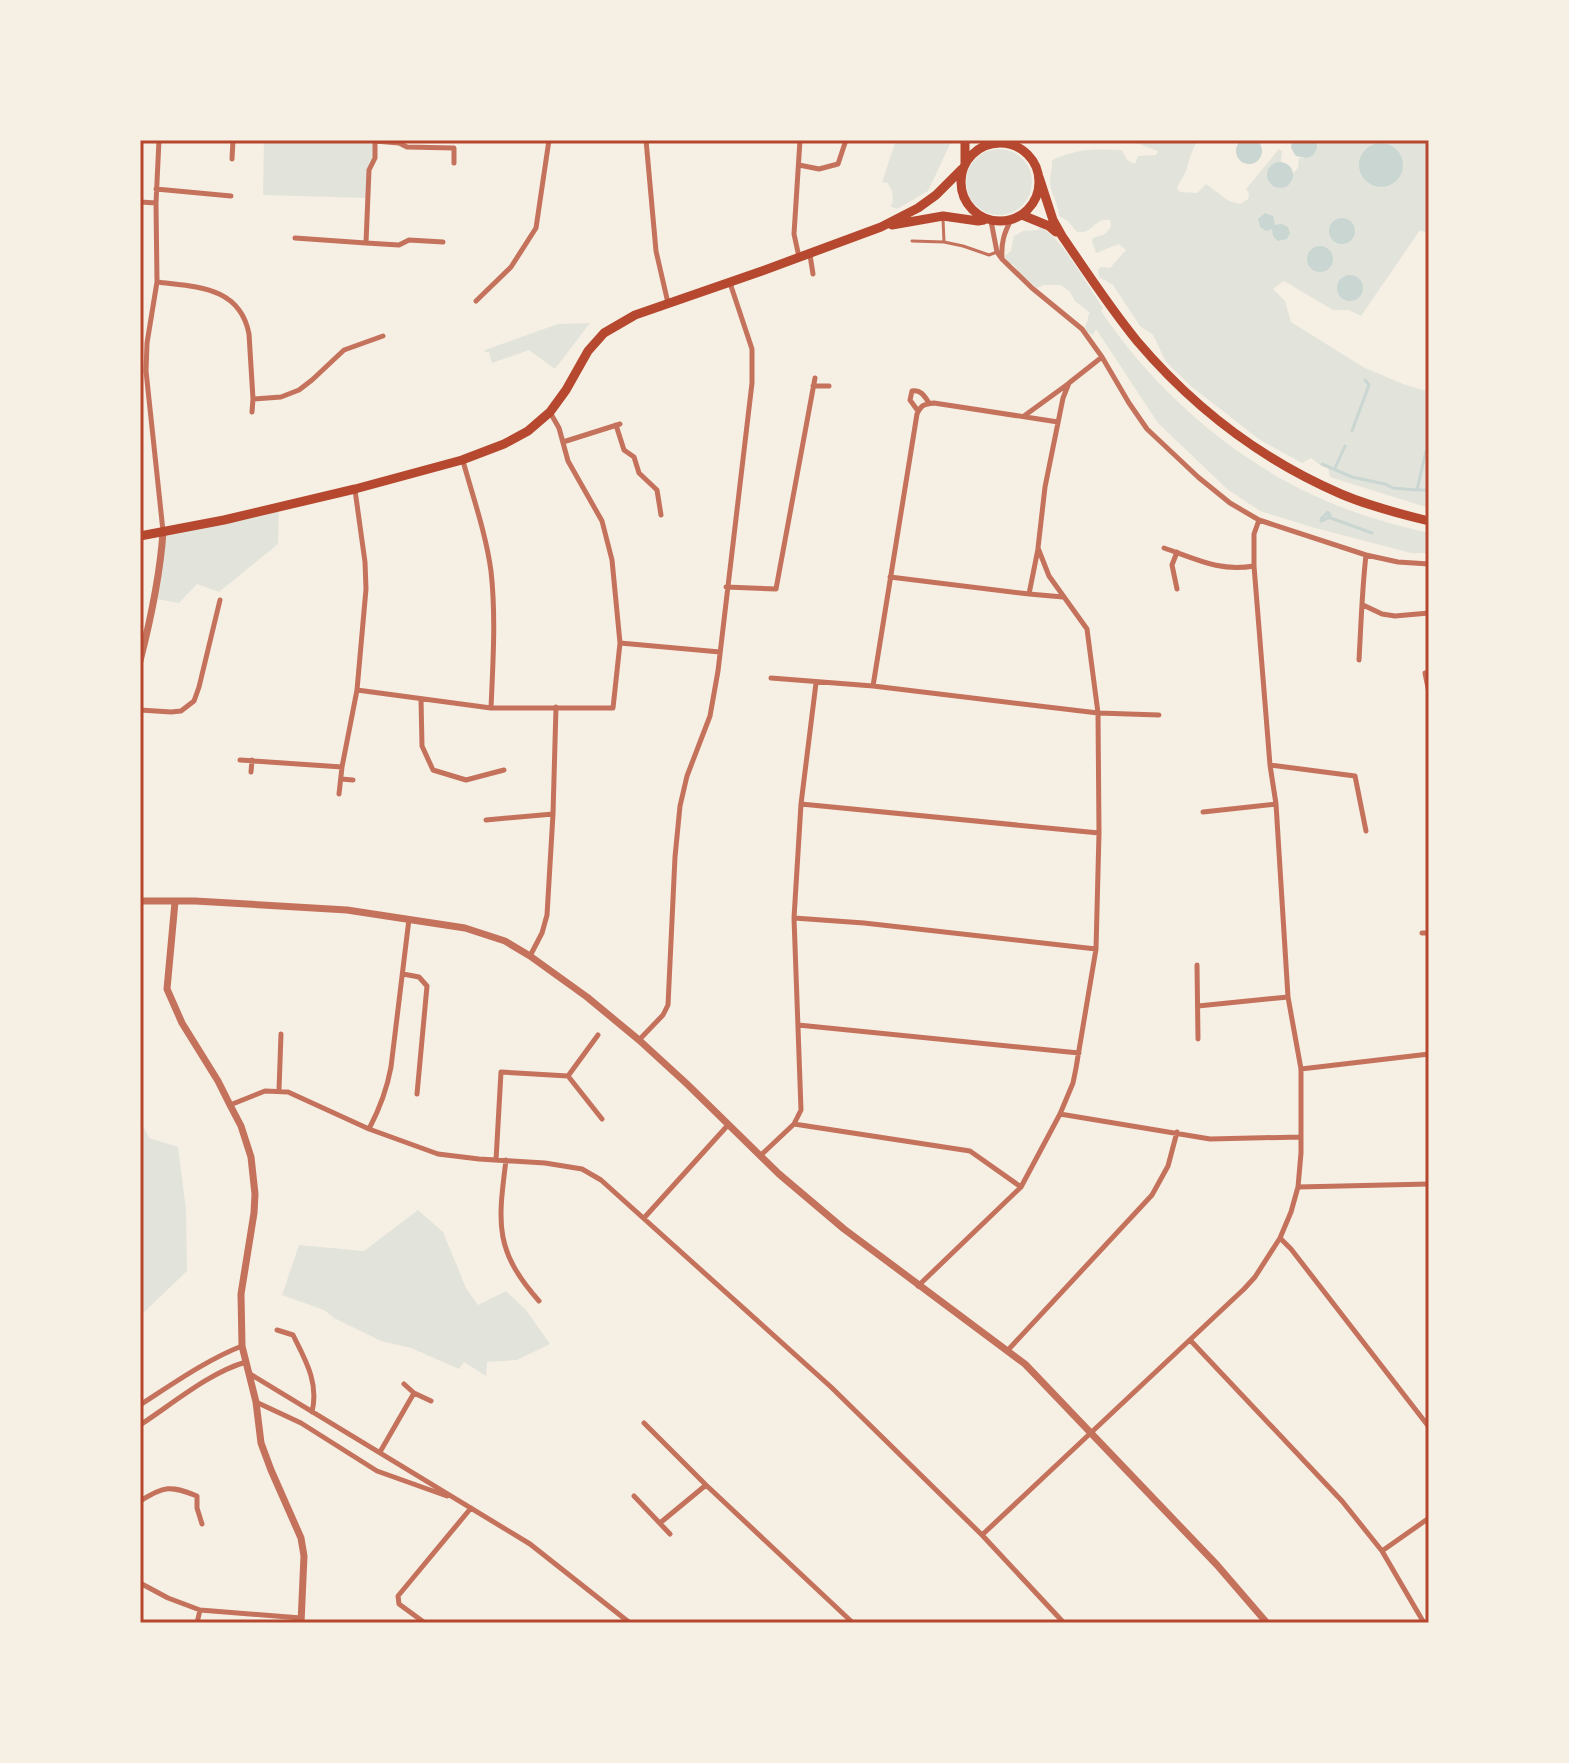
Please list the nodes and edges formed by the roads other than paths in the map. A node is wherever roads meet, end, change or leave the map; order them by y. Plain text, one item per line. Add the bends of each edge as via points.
1 (159, 140) edge
2 (233, 140) edge
3 (375, 140) edge
4 (455, 140) edge
5 (549, 140) edge
6 (646, 140) edge
7 (800, 140) edge
8 (846, 140) edge
9 (965, 140) edge
10 (1000, 141) edge
11 (454, 148) junction
12 (232, 159) dead end
13 (454, 163) dead end
14 (799, 165) junction
15 (964, 166) junction
16 (1039, 177) junction
17 (156, 189) junction
18 (231, 196) dead end
19 (140, 202) edge
20 (156, 203) junction
21 (1022, 215) junction
22 (943, 216) junction
23 (990, 220) junction
24 (1011, 220) junction
25 (881, 227) junction
26 (1062, 236) junction
27 (295, 238) dead end
28 (912, 241) dead end
29 (443, 242) dead end
30 (944, 242) junction
31 (366, 243) junction
32 (997, 252) junction
33 (804, 256) junction
34 (1002, 259) junction
35 (813, 274) dead end
36 (157, 282) junction
37 (730, 282) junction
38 (476, 301) dead end
39 (668, 303) junction
40 (383, 336) dead end
41 (1102, 357) junction
42 (815, 378) dead end
43 (1069, 383) junction
44 (813, 386) junction
45 (829, 386) dead end
46 (253, 399) junction
47 (929, 403) junction
48 (918, 411) junction
49 (252, 412) dead end
50 (550, 412) junction
51 (1024, 416) junction
52 (1058, 422) junction
53 (563, 442) junction
54 (462, 460) junction
55 (355, 489) junction
56 (661, 515) dead end
57 (1259, 520) junction
58 (1429, 521) edge
59 (163, 532) junction
60 (140, 536) edge
61 (1038, 548) junction
62 (1164, 548) dead end
63 (1177, 552) junction
64 (1366, 555) junction
65 (1429, 564) edge
66 (1254, 566) junction
67 (890, 577) junction
68 (726, 587) junction
69 (1177, 589) dead end
70 (1029, 594) junction
71 (1063, 597) junction
72 (220, 600) dead end
73 (1363, 605) junction
74 (1429, 613) edge
75 (620, 643) junction
76 (720, 652) junction
77 (1359, 660) dead end
78 (140, 661) edge
79 (1425, 673) dead end
80 (771, 678) dead end
81 (816, 683) junction
82 (873, 686) junction
83 (357, 690) junction
84 (1429, 693) edge
85 (421, 699) junction
86 (556, 707) junction
87 (491, 708) junction
88 (140, 710) edge
89 (1098, 713) junction
90 (1159, 715) dead end
91 (240, 760) dead end
92 (252, 760) junction
93 (1270, 765) junction
94 (342, 767) junction
95 (504, 770) dead end
96 (251, 772) dead end
97 (341, 779) junction
98 (353, 780) dead end
99 (339, 794) dead end
100 (801, 804) junction
101 (1276, 804) junction
102 (1203, 812) dead end
103 (553, 814) junction
104 (486, 820) dead end
105 (1366, 831) dead end
106 (1099, 833) junction
107 (140, 901) edge
108 (175, 902) junction
109 (794, 918) junction
110 (409, 919) junction
111 (1096, 949) junction
112 (530, 956) junction
113 (1197, 965) dead end
114 (403, 974) junction
115 (1288, 997) junction
116 (1198, 1006) junction
117 (798, 1025) junction
118 (281, 1034) dead end
119 (598, 1035) dead end
120 (1198, 1039) dead end
121 (639, 1040) junction
122 (1079, 1053) junction
123 (1429, 1054) edge
124 (1301, 1069) junction
125 (568, 1076) junction
126 (279, 1090) junction
127 (417, 1094) dead end
128 (230, 1105) junction
129 (1060, 1114) junction
130 (602, 1119) dead end
131 (794, 1124) junction
132 (728, 1125) junction
133 (369, 1129) junction
134 (1177, 1132) junction
135 (1300, 1137) junction
136 (760, 1156) junction
137 (496, 1160) junction
138 (506, 1160) junction
139 (1429, 1184) edge
140 (1021, 1187) junction
141 (1298, 1187) junction
142 (644, 1218) junction
143 (1280, 1238) junction
144 (918, 1286) junction
145 (539, 1301) dead end
146 (277, 1330) dead end
147 (1191, 1341) junction
148 (242, 1346) junction
149 (1008, 1350) junction
150 (246, 1362) junction
151 (249, 1373) junction
152 (404, 1384) dead end
153 (414, 1393) junction
154 (431, 1401) dead end
155 (256, 1402) junction
156 (140, 1405) edge
157 (312, 1412) junction
158 (644, 1423) dead end
159 (140, 1425) edge
160 (1429, 1427) edge
161 (1091, 1433) junction
162 (380, 1452) junction
163 (706, 1485) junction
164 (634, 1496) dead end
165 (140, 1501) edge
166 (459, 1501) junction
167 (471, 1508) junction
168 (1429, 1518) edge
169 (660, 1523) junction
170 (202, 1524) dead end
171 (670, 1534) dead end
172 (982, 1535) junction
173 (1382, 1551) junction
174 (140, 1583) edge
175 (200, 1610) junction
176 (302, 1620) edge
177 (197, 1623) edge
178 (425, 1623) edge
179 (630, 1623) edge
180 (853, 1623) edge
181 (1064, 1623) edge
182 (1267, 1623) edge
183 (1424, 1623) edge

1 - 17 street
2 - 12 street
3 - 11 street
3 - 31 street
4 - 11 street
5 - 38 street via 536,228 511,267
6 - 39 street via 656,251
7 - 14 street
8 - 14 street via 838,164 819,169
9 - 15 main road
10 - 15 main road via 980,147
10 - 16 main road via 1031,157
11 - 13 street
14 - 33 street via 794,234
15 - 23 main road via 960,187 966,204
15 - 25 main road via 936,195
16 - 21 main road via 1036,199
16 - 26 main road
17 - 18 street
17 - 20 street
19 - 20 street
20 - 36 street
21 - 24 main road
21 - 26 main road
22 - 23 main road
22 - 25 main road
22 - 30 lane
23 - 24 main road
23 - 32 street
24 - 34 street via 1003,234
25 - 33 main road
26 - 58 main road via 1135,338 1214,418 1287,468 1343,495
27 - 31 street
28 - 30 lane
29 - 31 street
30 - 32 lane via 989,255
32 - 34 street
33 - 35 street
33 - 37 main road
34 - 41 street via 1082,329
36 - 46 street via 218,292 239,310 249,334
36 - 59 street via 146,371
37 - 39 main road
37 - 68 street via 752,349 752,383
39 - 50 main road via 604,333
40 - 46 street via 344,350 299,390
41 - 43 street
41 - 57 street via 1147,429 1219,494
42 - 44 street
43 - 51 street
43 - 52 street
44 - 45 street
44 - 68 street via 776,589
46 - 49 street
47 - 48 street
47 - 48 street via 912,391 910,400
47 - 51 street
48 - 67 street
50 - 53 street
50 - 54 main road via 528,431
51 - 52 street
52 - 61 street
53 - 56 street via 618,424 624,450 657,490
53 - 75 street via 602,521 612,560
54 - 55 main road
54 - 87 street via 491,567
55 - 59 main road
55 - 83 street via 366,574
57 - 64 street
57 - 66 street
59 - 60 main road
59 - 78 street via 156,599
61 - 70 street
61 - 71 street
62 - 63 street
63 - 66 street via 1219,567
63 - 69 street via 1172,565
64 - 65 street
64 - 73 street
66 - 93 street
67 - 70 street
67 - 82 street
68 - 76 street
70 - 71 street
71 - 89 street via 1087,629
72 - 88 street via 194,701 181,711
73 - 74 street via 1395,616
73 - 77 street
75 - 76 street
75 - 86 street via 613,708
76 - 121 street via 710,716 680,806 668,1005
79 - 84 street
80 - 81 street
81 - 82 street
81 - 100 street
82 - 89 street
83 - 85 street
83 - 94 street
85 - 87 street
85 - 95 street via 422,746 433,770 466,780
86 - 87 street
86 - 103 street
89 - 90 street
89 - 106 street
91 - 92 street
92 - 94 street
92 - 96 street
93 - 101 street
93 - 105 street via 1355,776
94 - 97 street
97 - 98 street
97 - 99 street
100 - 106 street
100 - 109 street
101 - 102 street
101 - 115 street
103 - 104 street
103 - 112 street via 546,924
106 - 111 street
107 - 108 street
108 - 110 street via 347,910
108 - 128 street via 167,989
109 - 111 street
109 - 117 street
110 - 112 street via 479,932
110 - 114 street
111 - 122 street
112 - 121 street
113 - 116 street
114 - 127 street via 419,977 427,986
114 - 133 street via 387,1087
115 - 116 street
115 - 124 street
116 - 120 street
117 - 122 street
117 - 131 street via 801,1110
118 - 126 street
119 - 125 street
121 - 132 street
122 - 129 street
123 - 124 street
124 - 135 street
125 - 130 street
125 - 137 street via 501,1072
126 - 128 street
126 - 133 street
128 - 148 street via 251,1157 255,1194 241,1294
129 - 134 street
129 - 140 street
131 - 136 street
131 - 140 street via 970,1151
132 - 136 street
132 - 142 street
133 - 137 street via 438,1154
134 - 135 street via 1210,1139
134 - 149 street via 1168,1166 1152,1195
135 - 141 street
136 - 144 street
137 - 138 street
138 - 142 street via 582,1169
138 - 145 street via 501,1231 510,1261
139 - 141 street
140 - 144 street
141 - 143 street
142 - 172 street via 831,1387
143 - 147 street via 1255,1277
143 - 160 street
144 - 149 street
146 - 157 street via 293,1335 309,1366
147 - 161 street
147 - 173 street via 1342,1501
148 - 150 street
148 - 156 street
149 - 161 street
150 - 151 street
150 - 159 street
151 - 155 street
151 - 157 street
152 - 153 street
153 - 154 street
153 - 162 street
155 - 166 street via 301,1423 377,1471
155 - 176 street via 264,1451 301,1538
157 - 162 street
158 - 163 street
161 - 172 street
161 - 182 street
162 - 166 street
163 - 169 street
163 - 180 street
164 - 169 street
165 - 170 street via 174,1487 197,1496
166 - 167 street
167 - 178 street via 398,1596 399,1604
167 - 179 street via 530,1544
168 - 173 street
169 - 171 street
172 - 181 street
173 - 183 street
174 - 175 street
175 - 176 street
175 - 177 street

